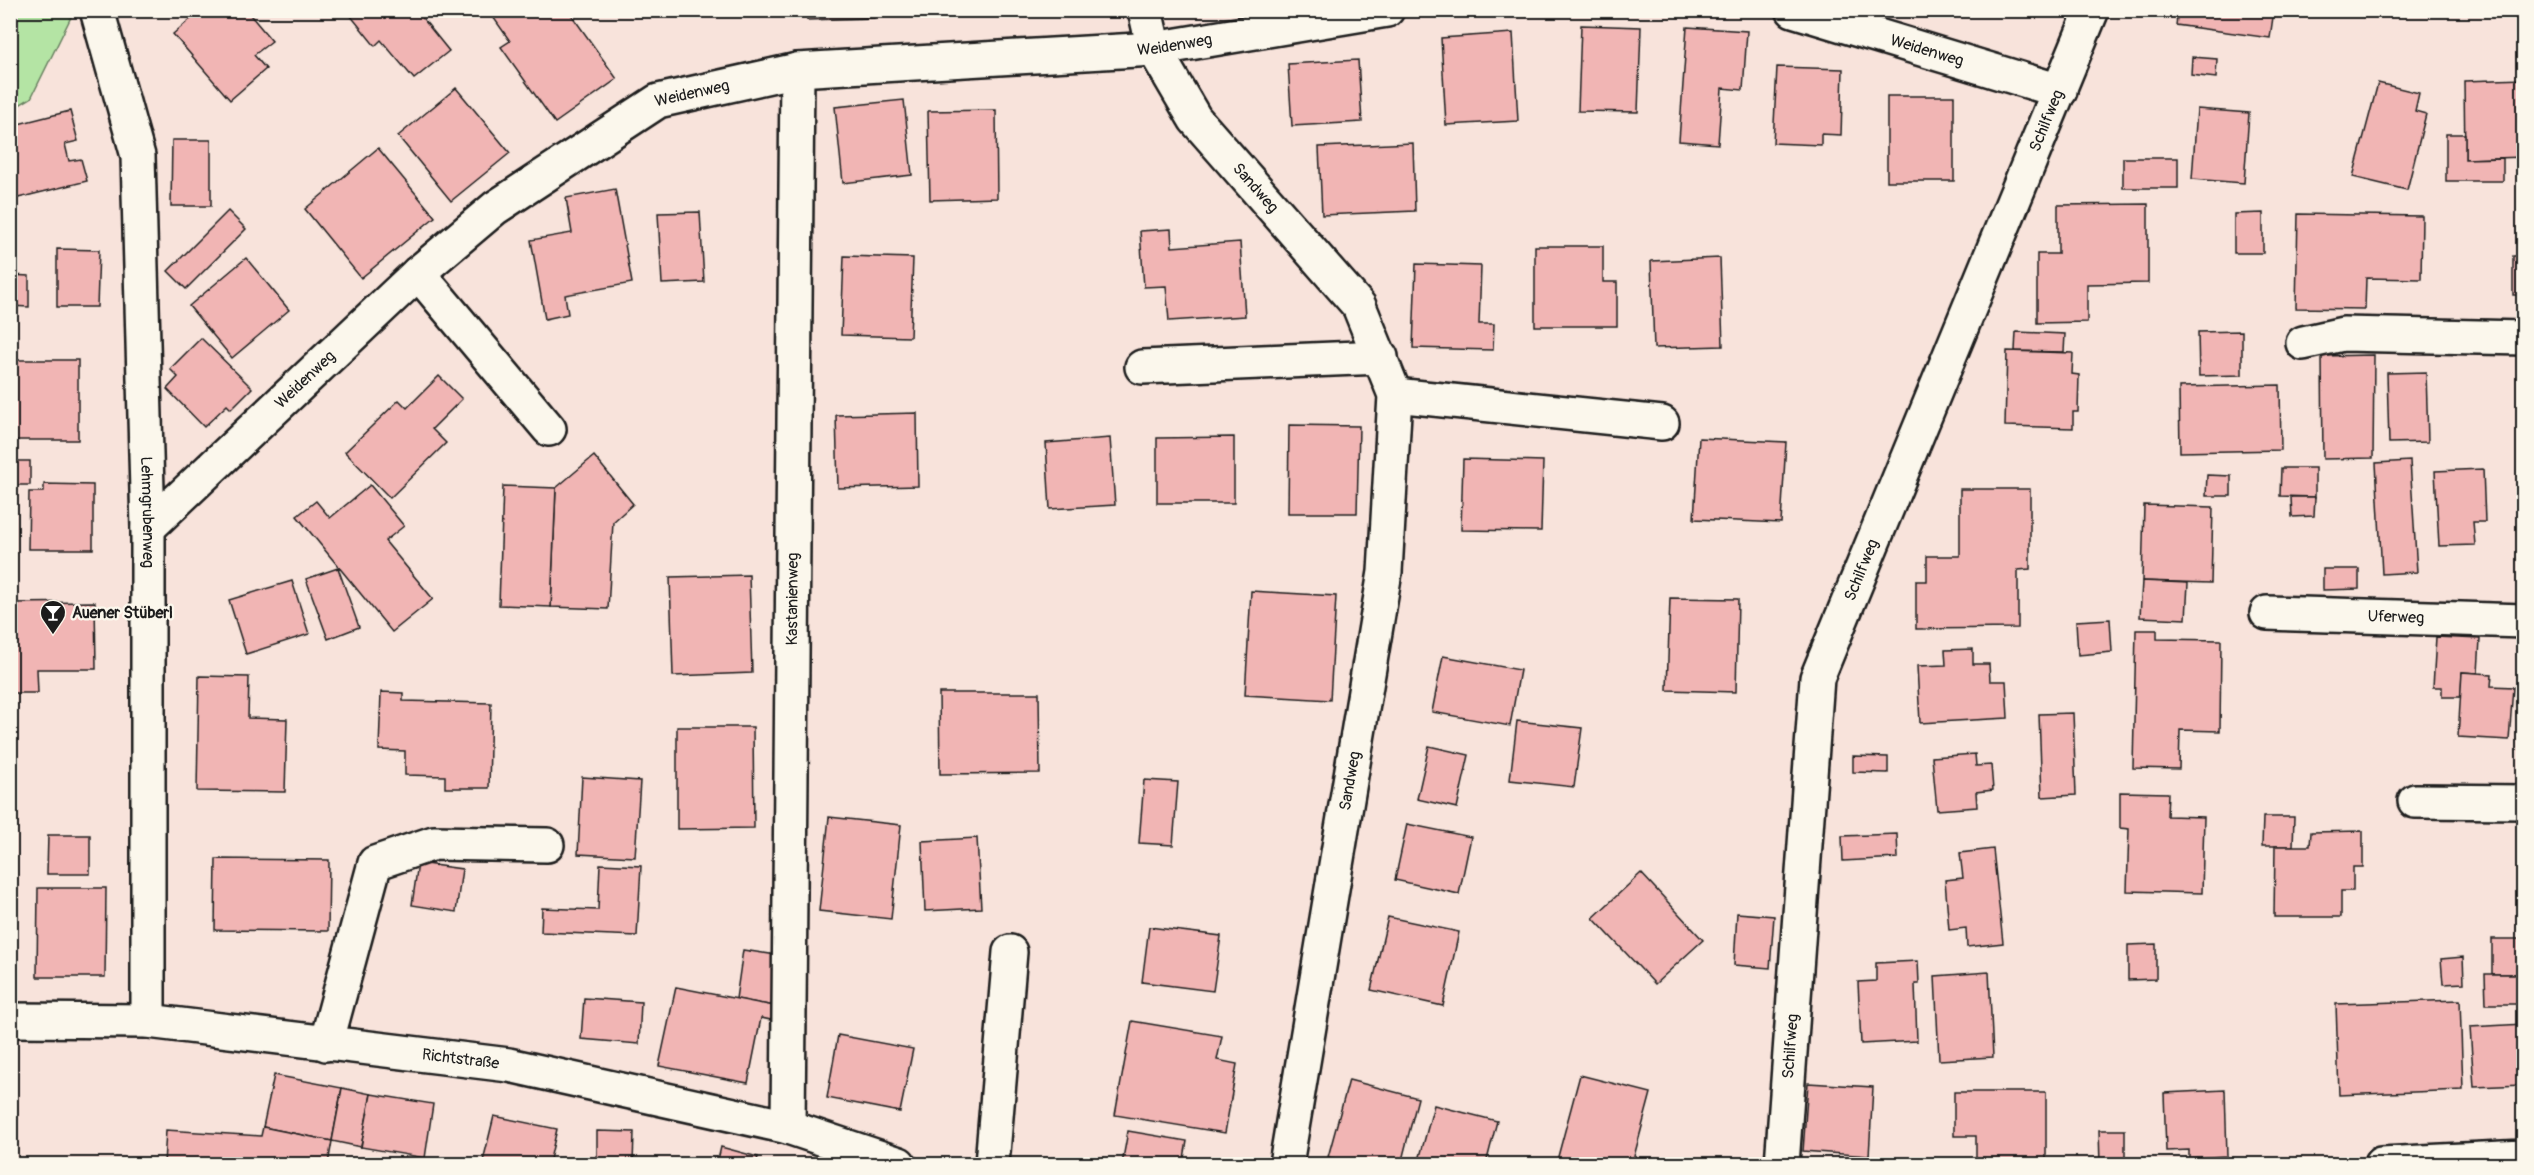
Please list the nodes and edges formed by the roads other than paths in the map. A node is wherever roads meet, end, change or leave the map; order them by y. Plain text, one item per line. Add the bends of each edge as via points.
1 (97, 10) edge
2 (1145, 10) edge
3 (1387, 10) edge
4 (1793, 10) edge
5 (2092, 10) edge
6 (1154, 49) junction
7 (797, 70) junction
8 (2060, 90) junction
9 (418, 273) junction
10 (2523, 338) edge
11 (2303, 344) dead end
12 (1381, 357) junction
13 (1142, 367) dead end
14 (1395, 395) junction
15 (1662, 423) dead end
16 (549, 429) dead end
17 (148, 528) junction
18 (2267, 613) dead end
19 (2523, 621) edge
20 (2415, 801) dead end
21 (2523, 802) edge
22 (548, 845) dead end
23 (1010, 952) dead end
24 (10, 1020) edge
25 (148, 1021) junction
26 (326, 1044) junction
27 (788, 1127) junction
28 (2523, 1157) edge
29 (899, 1164) edge
30 (992, 1164) edge
31 (1286, 1164) edge
32 (1782, 1164) edge
33 (2381, 1164) edge

1 - 17 street, Lehmgrubenweg via 138,156
2 - 6 street, Sandweg
3 - 6 street, Weidenweg
4 - 8 street, Weidenweg
5 - 8 street, Schilfweg
6 - 7 street, Weidenweg
6 - 12 street, Sandweg via 1195,119 1359,306
7 - 9 street, Weidenweg via 658,101 495,208
7 - 27 street, Kastanienweg
8 - 32 street, Schilfweg via 1817,678
9 - 16 street
9 - 17 street, Weidenweg
10 - 11 street via 2343,334
12 - 13 street
12 - 14 street, Sandweg
14 - 15 street
14 - 31 street, Sandweg via 1385,572
17 - 25 street, Lehmgrubenweg
18 - 19 street, Uferweg
20 - 21 street
22 - 26 street via 434,843 375,863
23 - 30 street
24 - 25 street, Richtstraße
25 - 26 street, Richtstraße
26 - 27 street, Richtstraße via 509,1065
27 - 29 street, Richtstraße
28 - 33 street

